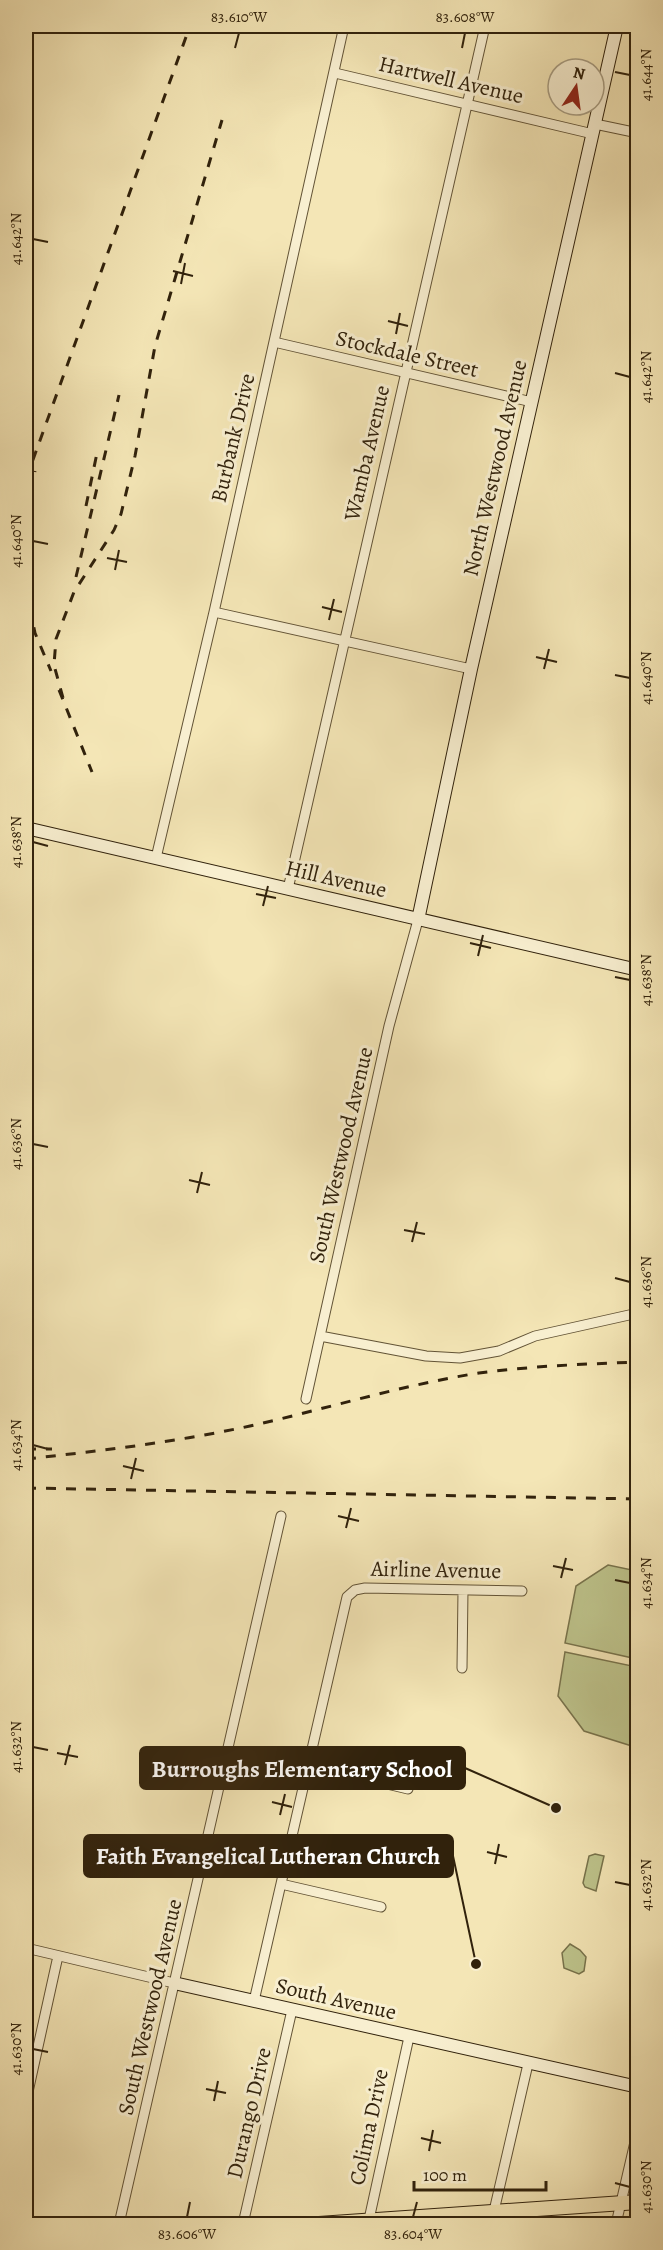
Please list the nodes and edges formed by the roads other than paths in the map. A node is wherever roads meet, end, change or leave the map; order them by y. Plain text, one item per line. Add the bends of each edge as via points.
1 (344, 26) edge
2 (485, 26) edge
3 (617, 26) edge
4 (335, 73) junction
5 (467, 104) junction
6 (594, 129) junction
7 (638, 133) edge
8 (274, 342) junction
9 (405, 374) junction
10 (532, 402) junction
11 (214, 612) junction
12 (345, 640) junction
13 (471, 669) junction
14 (26, 828) edge
15 (156, 858) junction
16 (288, 889) junction
17 (418, 920) junction
18 (638, 970) edge
19 (638, 1313) edge
20 (320, 1336) junction
21 (306, 1399) dead end
22 (280, 1516) dead end
23 (463, 1590) junction
24 (522, 1592) dead end
25 (462, 1668) dead end
26 (308, 1765) junction
27 (408, 1789) dead end
28 (281, 1884) junction
29 (381, 1907) dead end
30 (26, 1948) edge
31 (58, 1956) junction
32 (174, 1983) junction
33 (254, 2001) junction
34 (292, 2010) junction
35 (409, 2037) junction
36 (528, 2064) junction
37 (638, 2087) edge
38 (26, 2101) edge
39 (638, 2128) edge
40 (638, 2202) edge
41 (621, 2204) junction
42 (493, 2218) edge
43 (368, 2223) edge
44 (119, 2224) edge
45 (243, 2224) edge
46 (319, 2224) edge
47 (616, 2224) edge

1 - 4 street, Burbank Drive
2 - 5 street, Wamba Avenue
3 - 6 street, North Westwood Avenue
4 - 5 street, Hartwell Avenue
4 - 8 street, Burbank Drive
5 - 6 street, Hartwell Avenue
5 - 9 street, Wamba Avenue
6 - 7 street, Hartwell Avenue
6 - 10 street, North Westwood Avenue
8 - 9 street, Stockdale Street
8 - 11 street, Burbank Drive
9 - 10 street, Stockdale Street
9 - 12 street, Wamba Avenue
10 - 13 street, North Westwood Avenue
11 - 12 street
11 - 15 street, Burbank Drive
12 - 13 street
12 - 16 street, Wamba Avenue
13 - 17 street, North Westwood Avenue
14 - 15 street, Hill Avenue
15 - 16 street, Hill Avenue
16 - 17 street, Hill Avenue
17 - 18 street, Hill Avenue
17 - 20 street, South Westwood Avenue via 389,1026
19 - 20 street via 460,1358 426,1356
20 - 21 street, South Westwood Avenue
22 - 32 street, South Westwood Avenue
23 - 24 street, Airline Avenue
23 - 25 street
23 - 26 street, Airline Avenue via 365,1588 351,1593 344,1603
26 - 27 street
26 - 28 street
28 - 29 street
28 - 33 street
30 - 31 street, South Avenue
31 - 32 street, South Avenue
31 - 38 street
32 - 33 street, South Avenue
32 - 44 street, South Westwood Avenue
33 - 34 street, South Avenue
34 - 35 street, South Avenue
34 - 45 street, Durango Drive
35 - 36 street, South Avenue
35 - 43 street, Colima Drive
36 - 37 street, South Avenue
36 - 42 street
39 - 41 street
40 - 41 main road
41 - 42 main road
41 - 47 street
42 - 43 main road
43 - 46 main road

